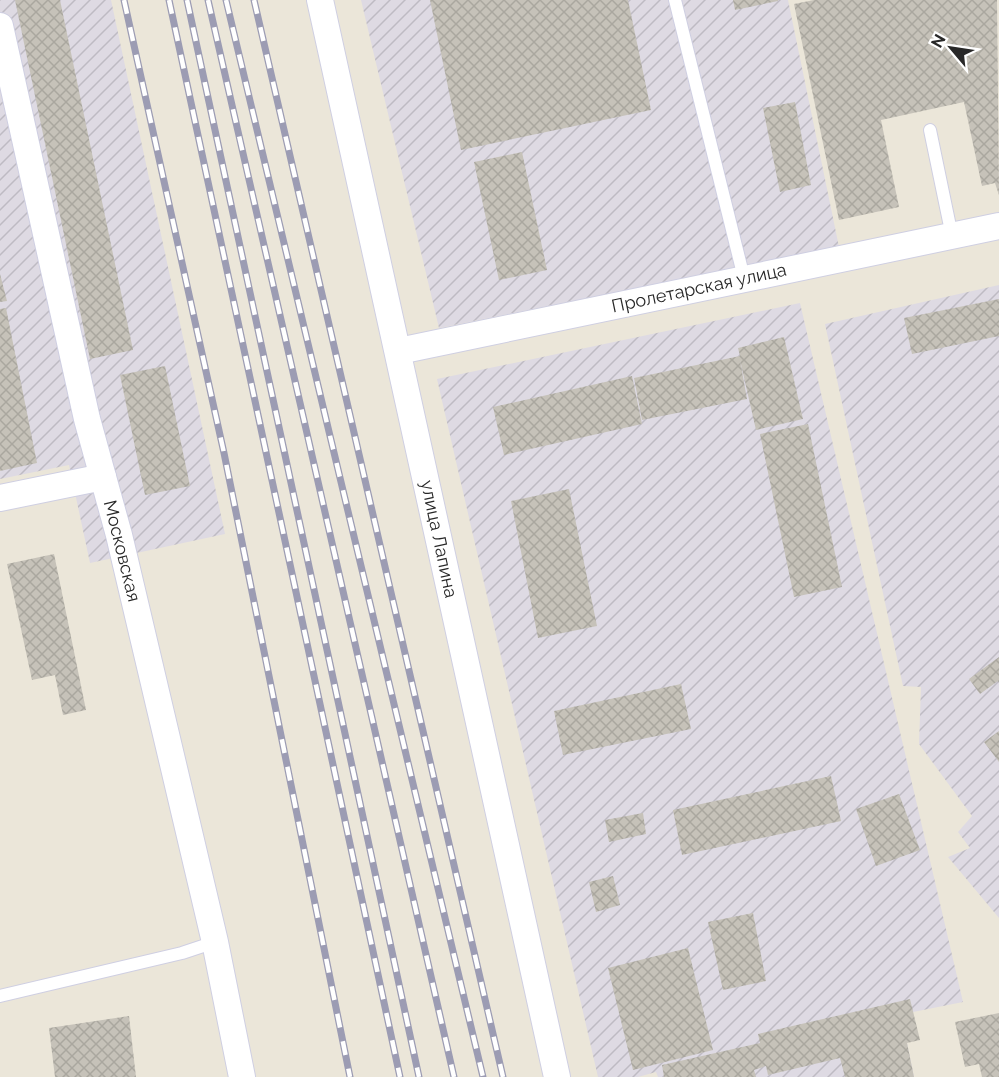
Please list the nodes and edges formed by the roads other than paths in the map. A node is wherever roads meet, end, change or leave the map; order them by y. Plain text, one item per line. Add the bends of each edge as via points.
1 (320, 0) edge
2 (675, 0) edge
3 (0, 26) edge
4 (930, 130) dead end
5 (999, 226) edge
6 (952, 236) junction
7 (744, 278) junction
8 (399, 351) junction
9 (103, 477) junction
10 (0, 498) edge
11 (215, 942) junction
12 (0, 996) edge
13 (242, 1077) edge
14 (558, 1077) edge

1 - 8 street, улица Лапина
2 - 7 lane
3 - 9 street, Московская
4 - 6 lane
5 - 6 street, Пролетарская улица
6 - 7 street, Пролетарская улица
7 - 8 street, Пролетарская улица
8 - 14 street, улица Лапина
9 - 10 street
9 - 11 street, Московская
11 - 12 lane
11 - 13 street, Московская

